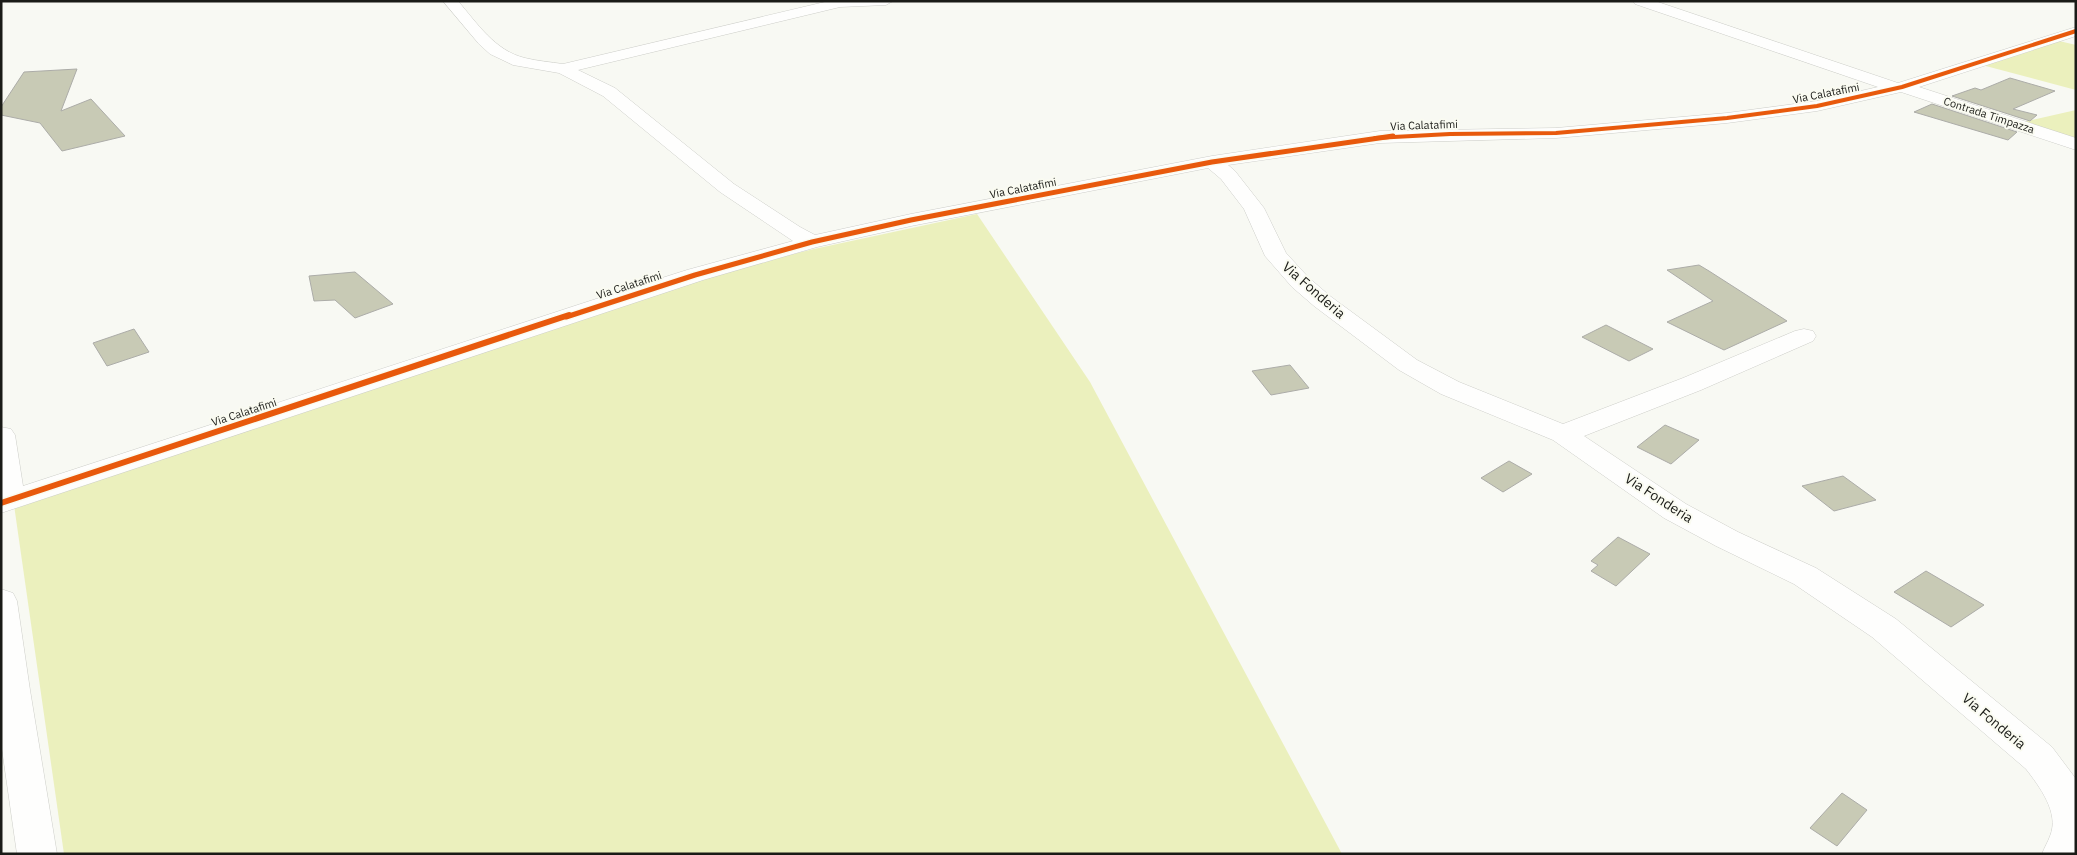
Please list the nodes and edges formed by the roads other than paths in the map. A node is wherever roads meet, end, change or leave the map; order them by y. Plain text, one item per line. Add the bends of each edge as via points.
1 (450, 1) edge
2 (886, 1) edge
3 (1640, 1) edge
4 (2076, 31) edge
5 (563, 69) junction
6 (1899, 87) junction
7 (2076, 144) edge
8 (1212, 162) junction
9 (812, 242) junction
10 (1804, 336) dead end
11 (1563, 434) junction
12 (1, 435) edge
13 (6, 501) edge
14 (1, 601) edge
15 (37, 854) edge
16 (2062, 854) edge

1 - 5 street via 484,41 506,57
2 - 5 street via 840,3
3 - 6 street, Contrada Timpazza
4 - 6 street, Via Calatafimi
5 - 9 street via 609,92 727,188
6 - 7 street, Contrada Timpazza
6 - 8 street, Via Calatafimi via 1850,100 1752,115 1556,133 1380,137
8 - 9 street, Via Calatafimi
8 - 11 street, Via Fonderia via 1228,175 1254,208 1276,256 1322,301 1408,364 1450,388
9 - 13 street, Via Calatafimi via 607,303
10 - 11 street
11 - 16 street, Via Fonderia via 1676,511 1727,540 1805,576 1884,628 2039,758 2057,780 2074,816 2072,836
12 - 13 street
14 - 15 street

